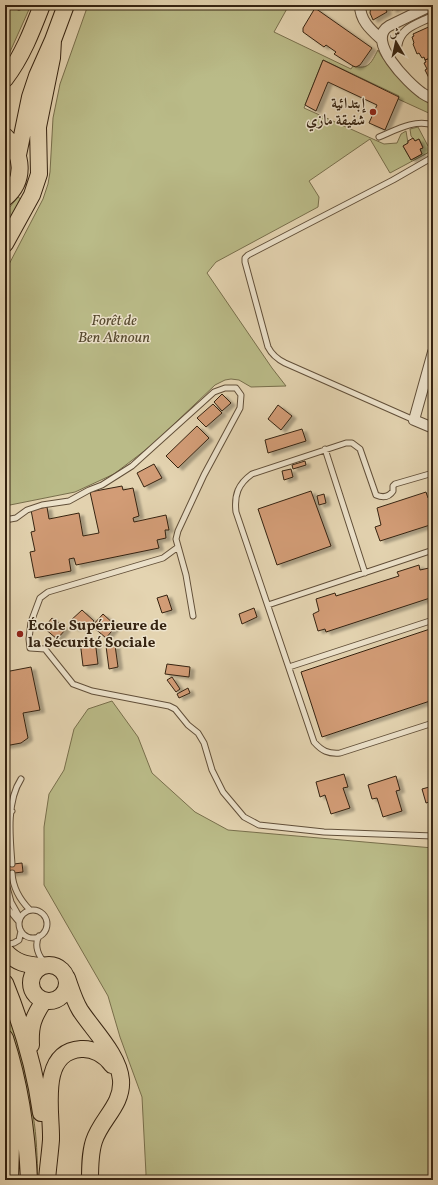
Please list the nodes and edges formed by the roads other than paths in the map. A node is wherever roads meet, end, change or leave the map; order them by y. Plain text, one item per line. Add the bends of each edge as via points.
1 (42, 5) edge
2 (66, 5) edge
3 (360, 5) edge
4 (432, 5) edge
5 (433, 16) edge
6 (53, 40) junction
7 (382, 40) junction
8 (398, 45) dead end
9 (7, 76) edge
10 (432, 98) edge
11 (433, 125) edge
12 (5, 136) edge
13 (379, 137) dead end
14 (18, 155) junction
15 (433, 157) edge
16 (7, 197) edge
17 (5, 244) edge
18 (433, 352) edge
19 (414, 420) junction
20 (433, 428) edge
21 (325, 449) junction
22 (433, 473) edge
23 (5, 520) edge
24 (178, 547) junction
25 (433, 550) edge
26 (365, 573) junction
27 (268, 605) junction
28 (193, 616) dead end
29 (433, 620) edge
30 (289, 667) junction
31 (433, 723) edge
32 (21, 779) dead end
33 (12, 812) junction
34 (5, 813) edge
35 (433, 836) edge
36 (12, 864) dead end
37 (12, 873) dead end
38 (5, 880) edge
39 (5, 904) edge
40 (30, 910) junction
41 (19, 920) junction
42 (21, 931) junction
43 (39, 936) junction
44 (5, 945) edge
45 (5, 951) edge
46 (45, 965) junction
47 (67, 978) junction
48 (5, 983) edge
49 (48, 1001) junction
50 (5, 1038) edge
51 (104, 1044) junction
52 (31, 1061) junction
53 (121, 1090) junction
54 (5, 1092) edge
55 (10, 1180) edge
56 (29, 1180) edge
57 (47, 1180) edge
58 (90, 1180) edge

1 - 9 highway via 25,46
2 - 6 highway
3 - 7 street via 365,22
4 - 7 street via 386,28 381,35
5 - 8 street via 405,30 399,38
6 - 14 highway via 30,97
6 - 17 highway via 52,58 38,127 39,174 32,195
7 - 10 street via 389,58 421,92
11 - 13 lane via 411,124
12 - 14 highway
14 - 16 highway via 20,168 17,181
15 - 19 lane via 245,258 271,354 284,364
18 - 19 street
19 - 20 street
21 - 22 lane via 346,443 357,446 376,495 381,497 391,494 395,484
21 - 26 lane
21 - 27 lane via 252,474 239,487 235,503 236,512
23 - 24 lane via 16,518 34,507 69,501 102,485 132,466 214,392 236,388 241,395 240,408 178,531
24 - 28 lane
24 - 35 lane via 163,558 48,592 40,598 30,622 30,648 45,649 73,684 92,691 170,706 174,709 198,733 204,743 212,770 223,792 244,816 259,825 324,832
25 - 26 lane
26 - 27 lane
27 - 30 lane
29 - 30 lane
30 - 31 lane via 314,742 323,751 340,753
32 - 33 lane via 13,798
33 - 34 lane
33 - 36 lane
37 - 40 lane via 18,896
38 - 41 lane
39 - 41 lane
40 - 41 lane
40 - 43 lane via 40,911 46,918 47,928
41 - 42 lane
42 - 43 lane via 28,937
42 - 44 lane via 19,940
43 - 46 lane via 36,945
45 - 46 highway via 17,962
46 - 47 highway via 60,968
46 - 49 highway via 33,973 30,984 34,994
47 - 49 highway via 66,990 62,996
47 - 51 highway via 80,1009
48 - 52 highway
49 - 51 highway via 72,1011 96,1039
49 - 52 highway via 32,1020
50 - 56 highway via 25,1122
51 - 53 highway via 118,1068
52 - 57 highway via 39,1097
53 - 57 highway via 117,1075 108,1060 92,1050 73,1050 55,1065 49,1089 51,1140
53 - 58 highway via 94,1139 90,1159
54 - 55 highway via 11,1146

